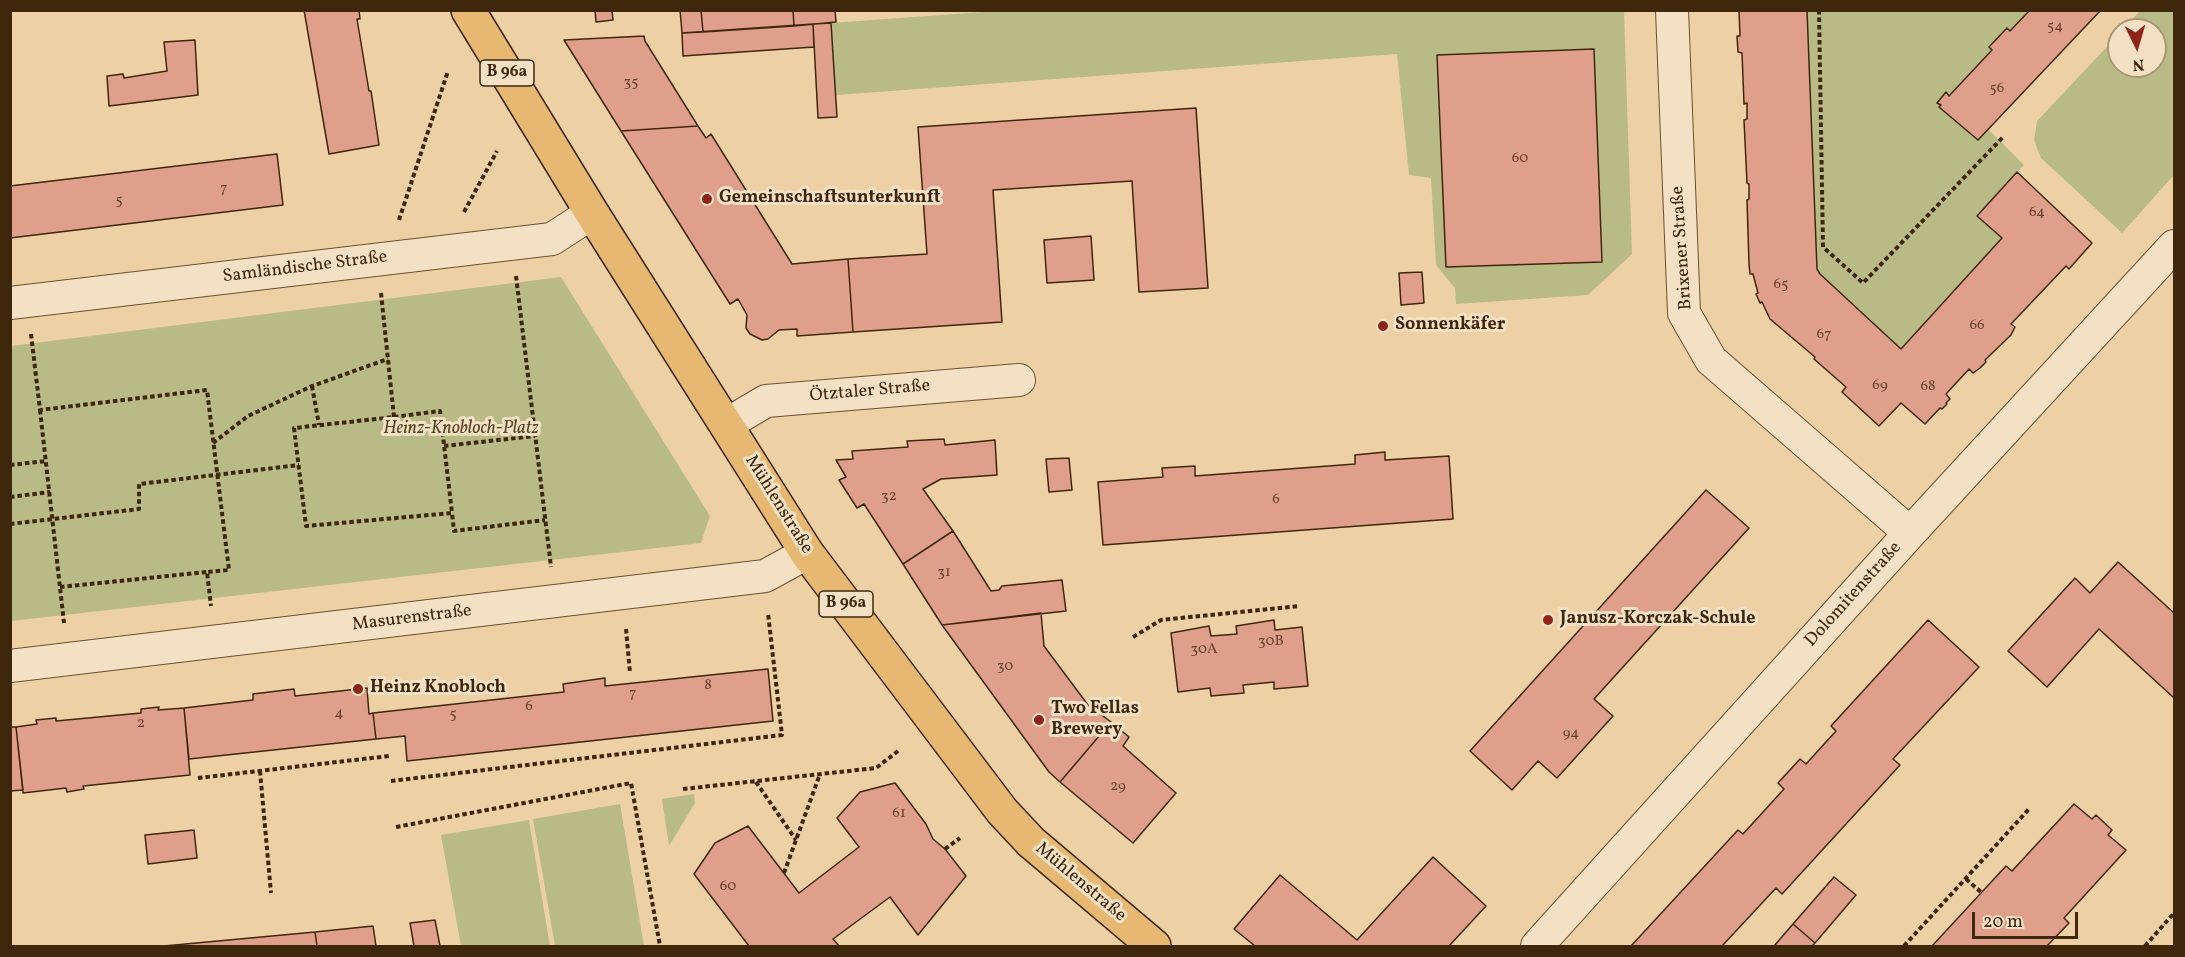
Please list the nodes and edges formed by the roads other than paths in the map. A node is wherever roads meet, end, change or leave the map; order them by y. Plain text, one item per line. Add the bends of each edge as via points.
1 (468, 10) edge
2 (1672, 10) edge
3 (592, 213) junction
4 (2175, 246) edge
5 (10, 303) edge
6 (1019, 380) dead end
7 (727, 424) junction
8 (1910, 533) junction
9 (807, 553) junction
10 (10, 666) edge
11 (1154, 946) edge
12 (1537, 946) edge

1 - 3 main road, Mühlenstraße / B 96a
2 - 8 street, Brixener Straße via 1684,313 1711,360
3 - 5 street, Samländische Straße via 552,239
3 - 7 main road, Mühlenstraße / B 96a
4 - 8 street, Dolomitenstraße
6 - 7 street, Ötztaler Straße via 766,401
7 - 9 main road, Mühlenstraße / B 96a
8 - 12 street, Dolomitenstraße
9 - 10 street, Masurenstraße via 765,576
9 - 11 main road, Mühlenstraße / B 96a via 1002,811 1031,842

